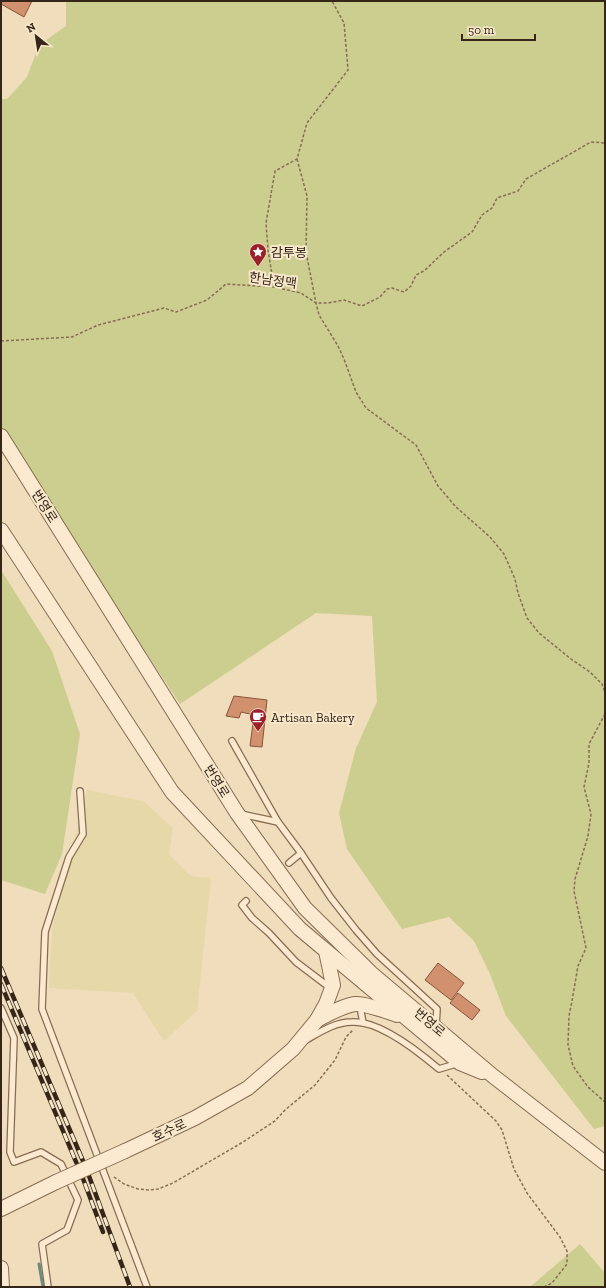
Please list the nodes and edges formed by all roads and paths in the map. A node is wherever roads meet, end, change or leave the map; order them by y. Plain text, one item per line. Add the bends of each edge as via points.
1 (332, 1) edge
2 (605, 143) edge
3 (297, 160) junction
4 (274, 287) junction
5 (316, 303) junction
6 (1, 341) edge
7 (1, 436) edge
8 (1, 530) edge
9 (605, 692) edge
10 (605, 714) edge
11 (232, 741) dead end
12 (80, 791) dead end
13 (237, 813) junction
14 (278, 822) junction
15 (301, 853) junction
16 (289, 863) dead end
17 (246, 901) dead end
18 (326, 951) junction
19 (325, 984) dead end
20 (1, 1008) edge
21 (361, 1012) dead end
22 (408, 1019) junction
23 (317, 1020) junction
24 (363, 1023) junction
25 (436, 1027) junction
26 (293, 1049) junction
27 (460, 1063) junction
28 (440, 1069) junction
29 (493, 1076) junction
30 (605, 1102) edge
31 (605, 1163) edge
32 (103, 1174) junction
33 (1, 1209) edge
34 (1, 1268) edge
35 (2, 1287) edge
36 (48, 1287) edge
37 (147, 1287) edge
38 (544, 1287) edge

1 - 3 path via 344,23 348,70 307,123
2 - 5 path via 591,142 526,178 518,192 498,198 492,208 482,214 472,232 416,275 411,286 404,292 387,289 380,297 362,306 344,300
3 - 4 path via 275,171 268,208 268,250
3 - 5 path via 307,196 306,252
4 - 5 path, 한남정맥 via 301,293
4 - 6 path, 한남정맥 via 226,284 207,300 176,312 164,308 98,324 72,337
5 - 9 path via 319,315 338,346 356,392 366,408 416,445 438,486 504,554 527,618 539,633 590,672 602,684
7 - 13 street, 번영로
8 - 18 street, 번영로 via 172,792 300,929
10 - 30 path via 589,744 589,763 584,787 591,814 574,892 586,948 578,966 569,1016 568,1045 573,1066 588,1087
11 - 14 lane
12 - 32 lane via 83,834 69,857 45,932 42,1009
13 - 14 lane
13 - 25 street, 번영로 via 305,908 371,973
14 - 15 lane
15 - 16 lane
15 - 25 lane via 356,930 437,1009
17 - 19 lane via 242,905 252,918 296,962
18 - 22 street, 번영로
18 - 23 street, 호수로 via 333,985
20 - 36 lane via 14,1038 10,1152 14,1162 41,1152 61,1164 78,1200 67,1230 42,1244
21 - 24 lane
22 - 23 street, 호수로 via 356,1004
22 - 27 street, 번영로
23 - 26 street, 호수로
24 - 26 lane via 352,1022 332,1026
24 - 28 lane via 388,1032
24 - 32 path via 346,1037 335,1060 315,1085 275,1121 173,1183 158,1189 138,1189 109,1174
25 - 29 street, 번영로
26 - 33 street, 호수로, bridge via 248,1088 195,1118
27 - 28 lane
27 - 29 street, 번영로
28 - 38 path via 496,1121 502,1130 514,1169 527,1193 567,1250 567,1264 552,1283
29 - 31 street, 번영로
32 - 37 lane
34 - 35 street

